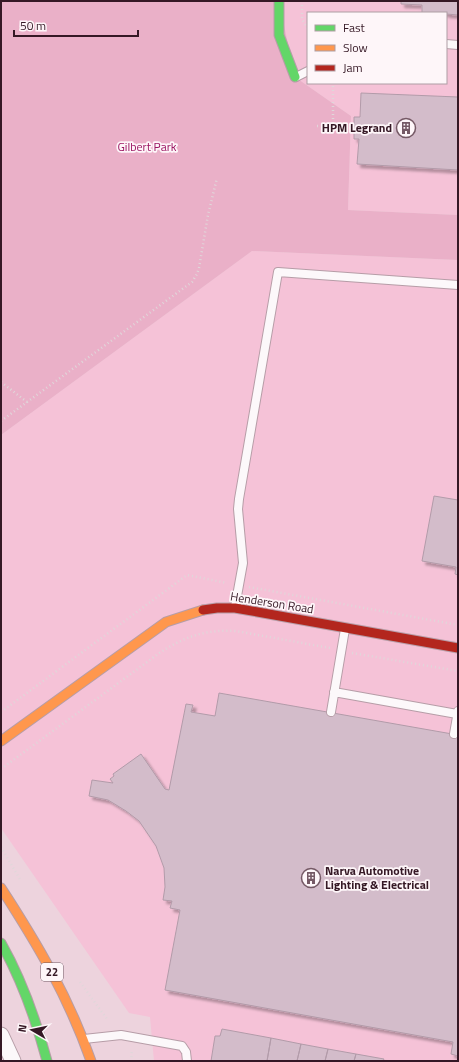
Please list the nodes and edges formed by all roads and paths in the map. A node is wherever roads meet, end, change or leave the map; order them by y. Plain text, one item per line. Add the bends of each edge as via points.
1 (279, 1) edge
2 (302, 1) edge
3 (307, 27) edge
4 (447, 44) edge
5 (458, 45) edge
6 (307, 71) edge
7 (295, 77) joint
8 (333, 84) edge
9 (317, 126) dead end
10 (217, 178) dead end
11 (458, 285) edge
12 (1, 382) edge
13 (27, 402) junction
14 (1, 421) edge
15 (235, 608) junction
16 (345, 628) junction
17 (458, 648) edge
18 (341, 651) junction
19 (458, 671) edge
20 (334, 692) junction
21 (331, 712) dead end
22 (458, 713) edge
23 (454, 734) dead end
24 (1, 741) edge
25 (1, 769) edge
26 (1, 888) edge
27 (1, 943) edge
28 (1, 1035) edge
29 (83, 1039) junction
30 (132, 1046) dead end
31 (13, 1061) edge
32 (47, 1061) edge
33 (91, 1061) edge
34 (131, 1061) edge
35 (187, 1061) edge

1 - 7 street via 279,35
2 - 3 path via 302,19
4 - 5 lane
6 - 7 lane
8 - 9 path via 333,127
10 - 13 path via 199,268 192,282
11 - 15 lane via 278,272 239,499 243,563
12 - 13 path
13 - 14 path
15 - 16 street, Henderson Road
15 - 24 street, Henderson Road via 189,612 166,622
16 - 17 street, Henderson Road
16 - 18 lane
18 - 19 path
18 - 20 lane
18 - 25 path via 226,630 182,639
20 - 21 lane
20 - 22 lane
22 - 23 lane
26 - 29 street, 22 via 44,958
27 - 32 street via 23,987
28 - 31 street
29 - 33 street, 22
29 - 35 lane via 121,1035 178,1045 184,1048
30 - 34 path

